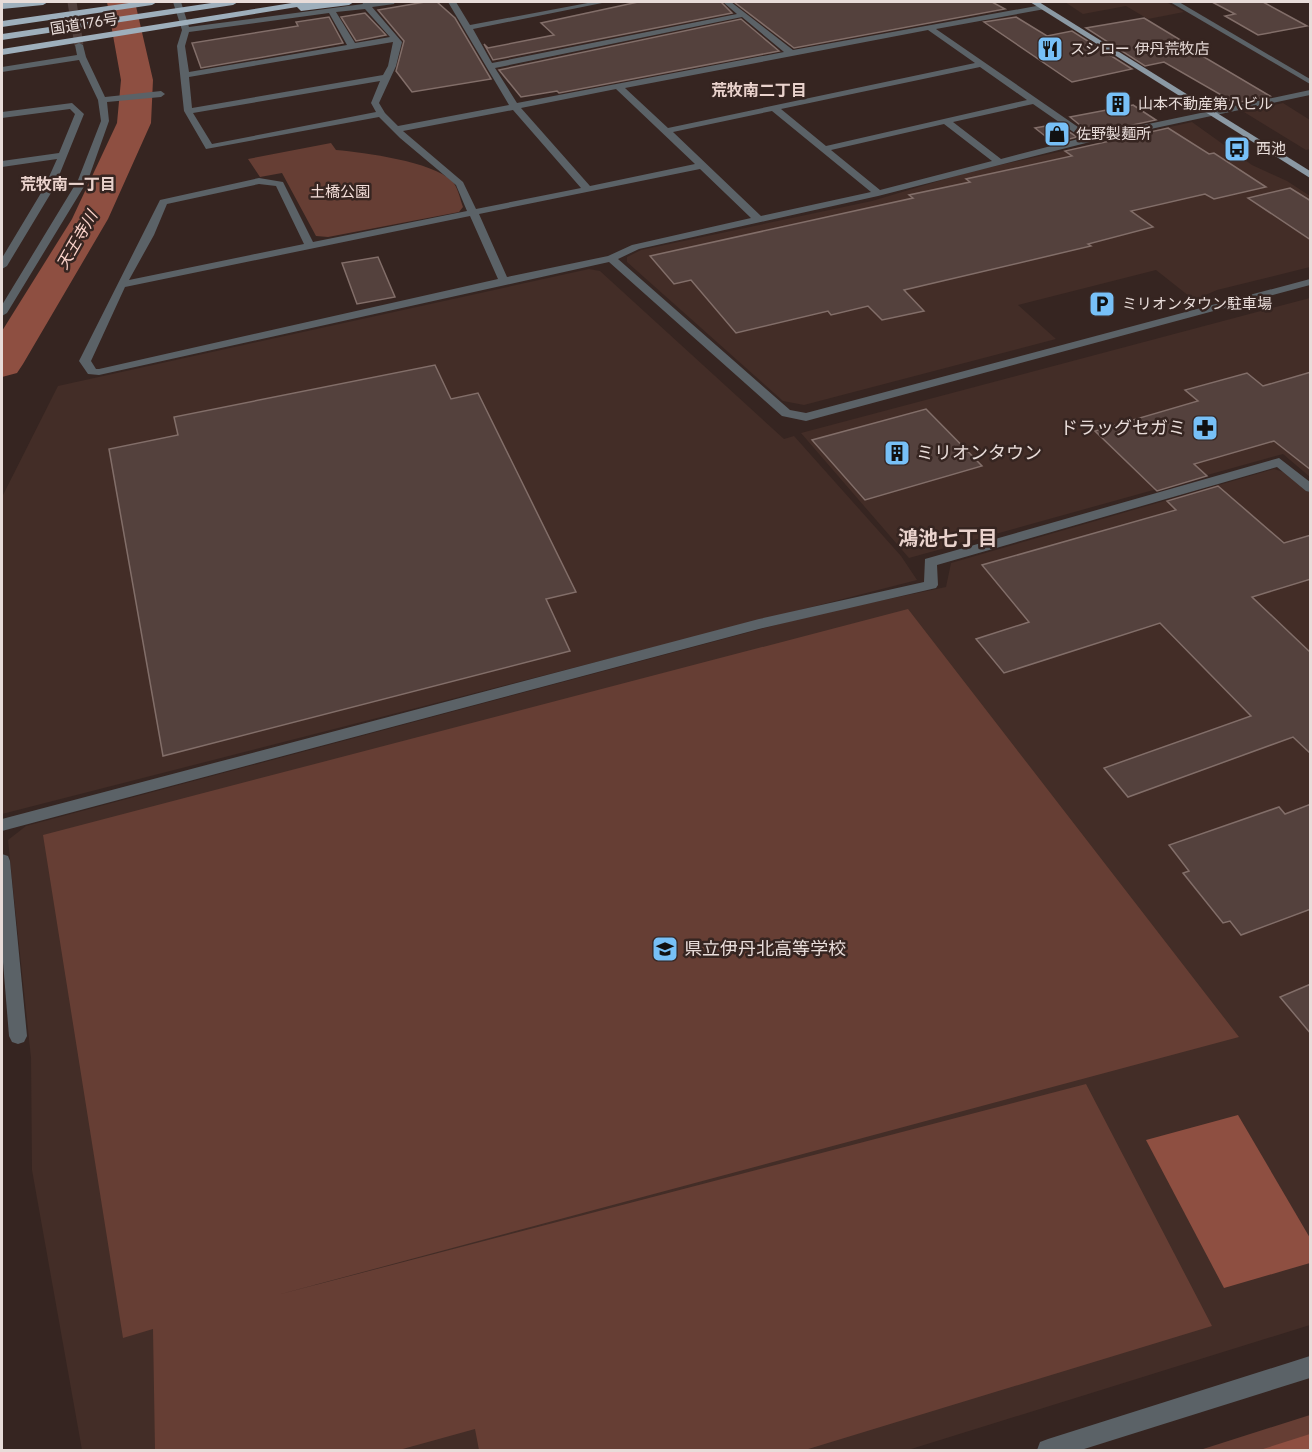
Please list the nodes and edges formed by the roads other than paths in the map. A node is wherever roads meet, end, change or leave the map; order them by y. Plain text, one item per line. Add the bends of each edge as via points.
1 (43, 2) edge
2 (152, 2) edge
3 (177, 2) edge
4 (232, 2) edge
5 (312, 2) edge
6 (349, 2) edge
7 (391, 2) edge
8 (452, 2) edge
9 (603, 2) edge
10 (727, 2) edge
11 (1034, 2) edge
12 (1174, 2) edge
13 (366, 4) edge
14 (2, 6) edge
15 (1042, 7) junction
16 (331, 11) junction
17 (742, 15) junction
18 (2, 24) edge
19 (172, 25) junction
20 (468, 28) junction
21 (930, 28) junction
22 (186, 30) junction
23 (2, 38) edge
24 (395, 39) junction
25 (79, 45) tunnel mouth
26 (352, 46) junction
27 (2, 52) edge
28 (791, 53) junction
29 (82, 57) junction
30 (982, 64) junction
31 (491, 66) junction
32 (2, 69) edge
33 (185, 75) junction
34 (386, 77) junction
35 (1311, 82) edge
36 (619, 87) junction
37 (1311, 92) edge
38 (158, 94) dead end
39 (107, 99) junction
40 (1035, 101) junction
41 (517, 107) junction
42 (774, 108) junction
43 (188, 111) junction
44 (1211, 113) junction
45 (381, 114) junction
46 (2, 115) edge
47 (947, 122) junction
48 (398, 129) junction
49 (666, 131) junction
50 (1089, 139) junction
51 (825, 149) junction
52 (62, 155) junction
53 (998, 161) junction
54 (2, 164) edge
55 (702, 166) junction
56 (1311, 175) edge
57 (588, 189) junction
58 (878, 193) junction
59 (472, 213) junction
60 (760, 221) junction
61 (310, 246) junction
62 (611, 258) junction
63 (2, 266) edge
64 (504, 281) junction
65 (1311, 282) edge
66 (121, 285) junction
67 (2, 313) edge
68 (1311, 488) edge
69 (2, 825) edge
70 (2, 861) edge
71 (18, 1036) dead end
72 (1311, 1367) edge
73 (1048, 1450) edge

1 - 14 highway, 国道176号
2 - 18 highway
3 - 22 street
4 - 23 highway
5 - 19 highway, 国道176号
6 - 19 highway
7 - 13 street
8 - 20 street
9 - 20 street
10 - 17 street
11 - 15 main road
12 - 35 street
13 - 16 street
13 - 24 street
15 - 21 street
15 - 44 main road
16 - 22 street
16 - 26 street
17 - 28 street
17 - 31 street
19 - 27 highway, 国道176号
20 - 31 street
21 - 28 street
21 - 30 street
22 - 33 street via 181,46
24 - 26 street
24 - 34 street via 398,42
25 - 29 street
26 - 33 street
28 - 36 street
29 - 32 street
29 - 39 street
30 - 40 street
30 - 42 street
31 - 41 street via 508,99
33 - 43 street
34 - 43 street
34 - 45 street via 375,103
36 - 41 street
36 - 49 street
37 - 44 street
38 - 39 street
39 - 67 street via 105,121 83,180
40 - 47 street
40 - 50 street
41 - 48 street
41 - 57 street
42 - 49 street
42 - 51 street
43 - 45 street via 209,147
44 - 50 street
44 - 56 main road
45 - 48 street
46 - 52 street via 72,106 80,114
47 - 51 street
47 - 53 street
48 - 59 street via 460,184
49 - 55 street
50 - 53 street
51 - 58 street
52 - 54 street
52 - 63 street via 49,188
53 - 58 street
55 - 57 street
55 - 60 street
57 - 59 street
58 - 60 street
59 - 61 street
59 - 64 street
60 - 62 street via 636,247
61 - 66 street
61 - 66 street via 280,184 259,181 163,201 149,236
62 - 64 street
62 - 65 street via 786,413 806,417
64 - 66 street via 92,372 85,361
68 - 69 street via 1279,462 930,562 932,585 759,624
70 - 71 street
72 - 73 street

